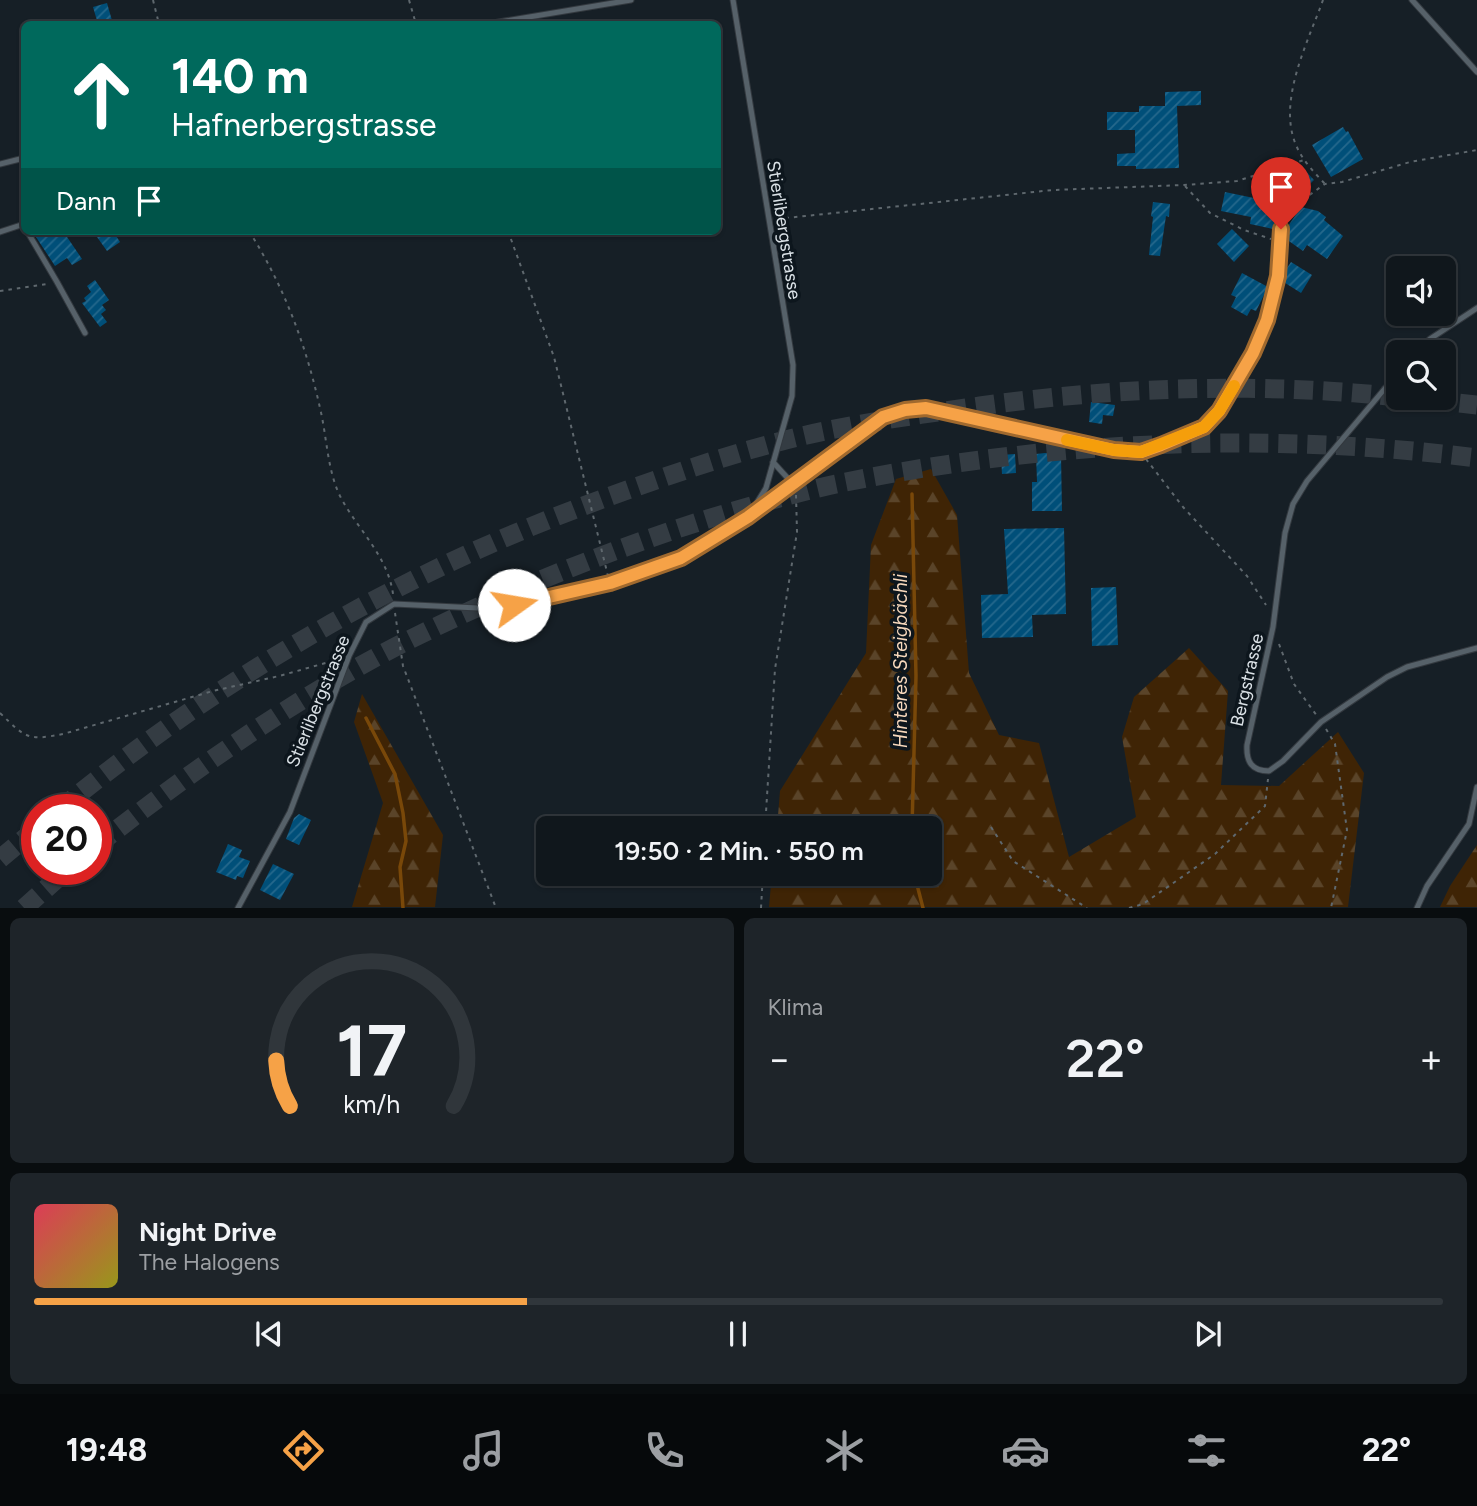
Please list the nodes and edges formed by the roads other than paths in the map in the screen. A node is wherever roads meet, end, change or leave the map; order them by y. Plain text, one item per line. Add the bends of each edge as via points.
1 (631, 0) edge
2 (733, 0) edge
3 (1412, 0) edge
4 (504, 21) edge
5 (1477, 72) edge
6 (21, 159) edge
7 (0, 164) edge
8 (21, 228) edge
9 (1281, 229) road end
10 (0, 232) edge
11 (30, 235) edge
12 (1477, 307) edge
13 (85, 333) dead end
14 (1429, 340) edge
15 (1386, 387) edge
16 (773, 462) junction
17 (793, 484) junction
18 (748, 517) junction
19 (1477, 648) edge
20 (1477, 787) edge
21 (238, 908) edge
22 (1417, 908) edge

1 - 4 lane
2 - 16 lane, Stierlibergstrasse via 793,365 792,396
3 - 5 lane
6 - 7 lane
8 - 10 lane
9 - 17 lane via 1278,276 1267,320 1219,411 1204,427 1141,452 926,408 905,410 883,417
11 - 13 lane
12 - 14 lane
15 - 19 lane, Bergstrasse via 1293,504 1247,746 1248,761 1269,771 1321,722 1398,671
16 - 17 lane
16 - 18 lane, Stierlibergstrasse via 766,488
17 - 18 lane
18 - 21 lane, Stierlibergstrasse via 681,558 610,583 514,605 394,604 366,622 290,812
20 - 22 lane via 1469,824

